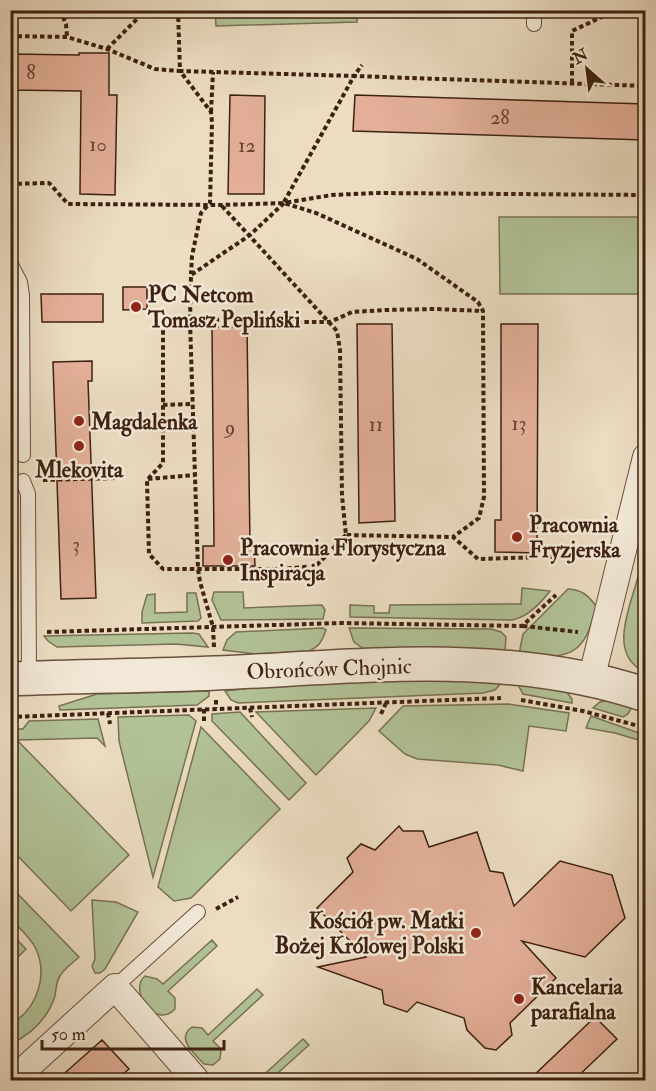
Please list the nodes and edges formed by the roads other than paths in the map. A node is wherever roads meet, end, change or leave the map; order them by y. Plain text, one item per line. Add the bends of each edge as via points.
1 (10, 263) edge
2 (23, 455) dead end
3 (645, 457) edge
4 (23, 481) road end
5 (20, 679) edge
6 (591, 680) junction
7 (645, 695) edge
8 (204, 912) road end
9 (116, 987) junction
10 (13, 1080) edge
11 (196, 1080) edge

1 - 2 lane via 22,295
3 - 6 street
4 - 5 lane via 28,494 30,633
5 - 6 street, Obrońców Chojnic via 420,663 510,668
6 - 7 street, Obrońców Chojnic
8 - 9 lane
9 - 10 street
9 - 11 street

